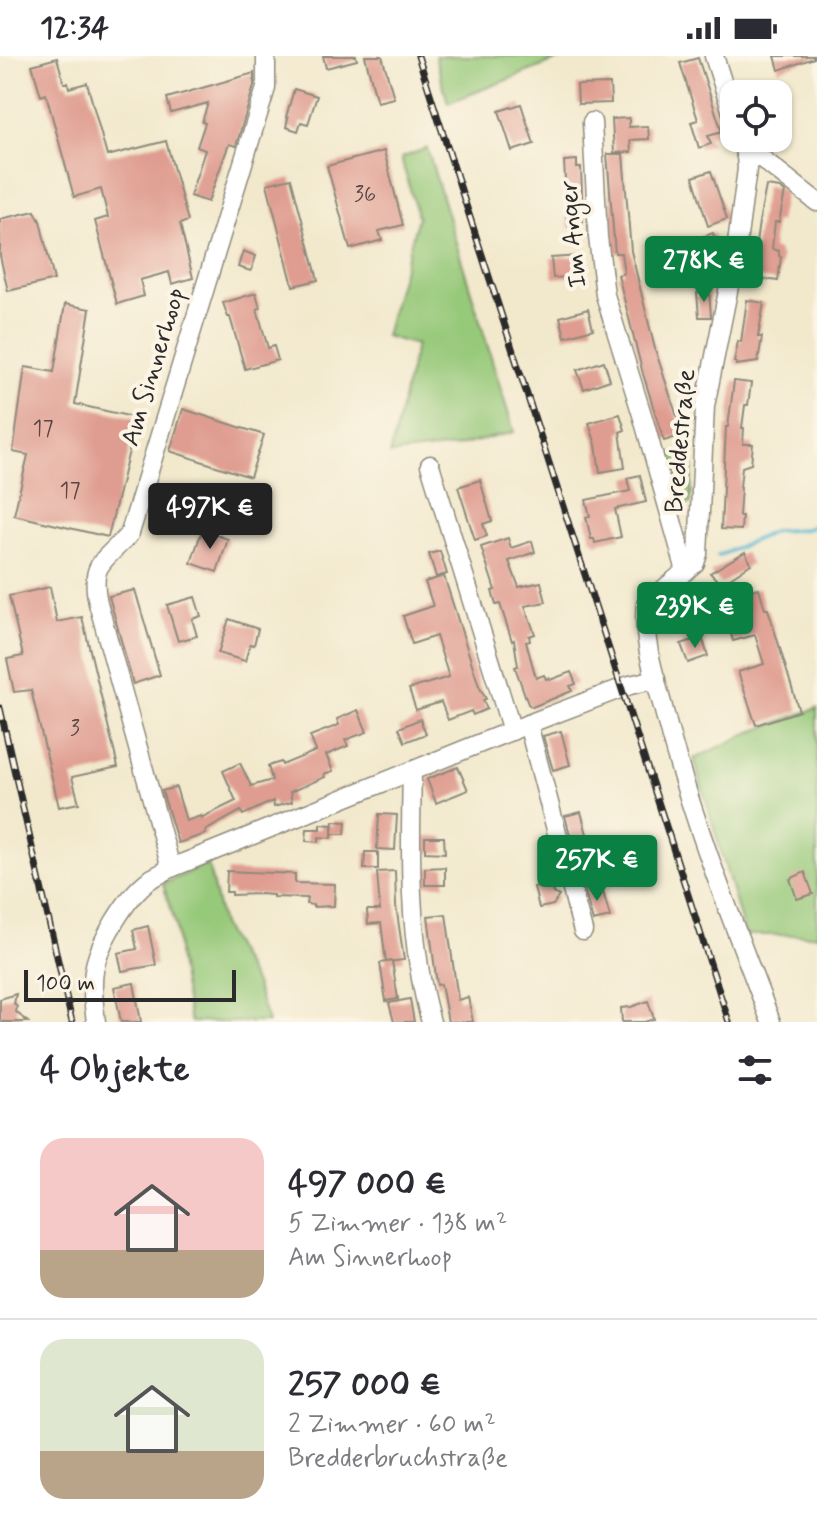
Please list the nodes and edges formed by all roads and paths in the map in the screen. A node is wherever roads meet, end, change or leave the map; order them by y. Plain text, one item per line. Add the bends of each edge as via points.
1 (266, 56) edge
2 (714, 56) edge
3 (722, 80) edge
4 (592, 122) dead end
5 (744, 152) edge
6 (751, 152) edge
7 (817, 202) edge
8 (430, 465) dead end
9 (686, 571) junction
10 (656, 679) junction
11 (520, 727) junction
12 (412, 771) junction
13 (171, 868) junction
14 (583, 931) dead end
15 (96, 1022) edge
16 (431, 1022) edge
17 (771, 1022) edge

1 - 13 street, Am Sinnerhoop via 266,88 130,533 95,573 98,603
2 - 3 street
4 - 9 street, Im Anger via 605,295
5 - 9 street, Breddestraße via 747,169 736,251 705,406 698,554
6 - 7 street
8 - 11 street
9 - 10 street via 646,604
10 - 11 street
10 - 17 street via 686,788
11 - 12 street
11 - 14 street
12 - 13 street
12 - 16 street via 411,893
13 - 15 street via 148,881 100,948 93,973

